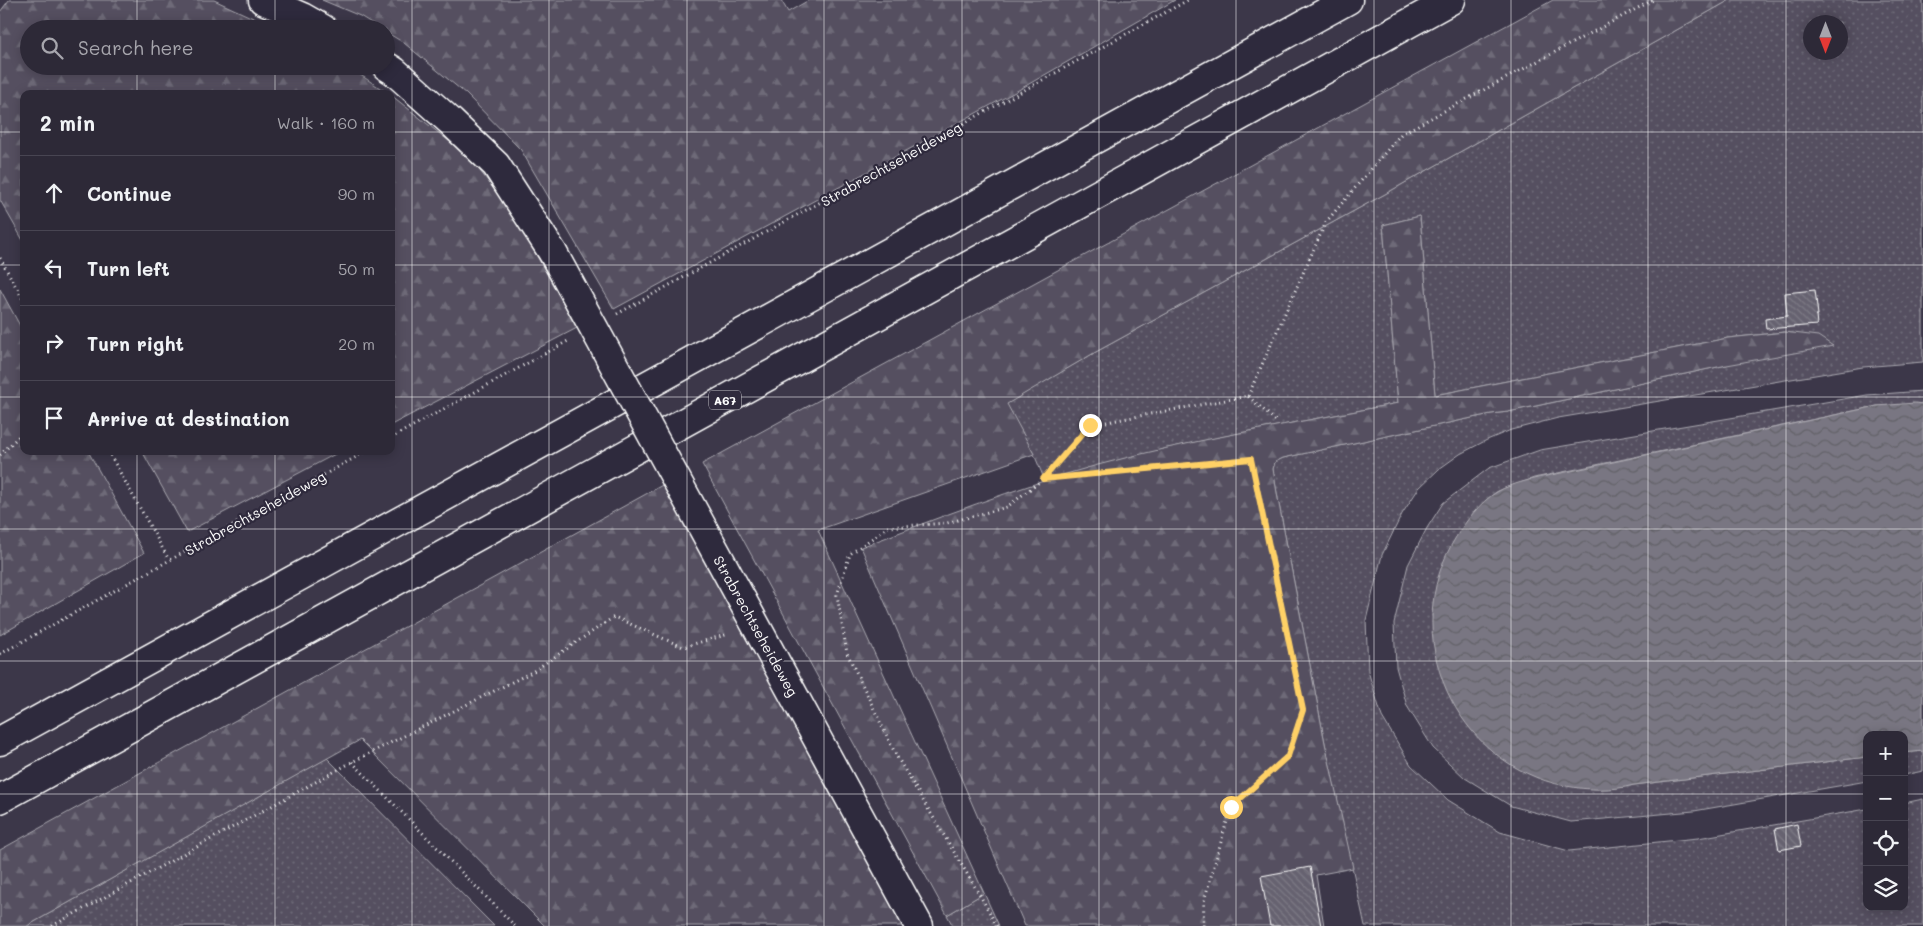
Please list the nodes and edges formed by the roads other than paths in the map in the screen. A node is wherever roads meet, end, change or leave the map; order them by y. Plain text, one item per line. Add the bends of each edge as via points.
1 (263, 0) edge
2 (1348, 0) edge
3 (1451, 0) edge
4 (308, 20) edge
5 (395, 72) edge
6 (0, 741) edge
7 (0, 799) edge
8 (919, 926) edge

1 - 4 main road
2 - 6 main road
3 - 7 main road, A67
5 - 8 main road, Strabrechtseheideweg, bridge via 496,165 553,252

